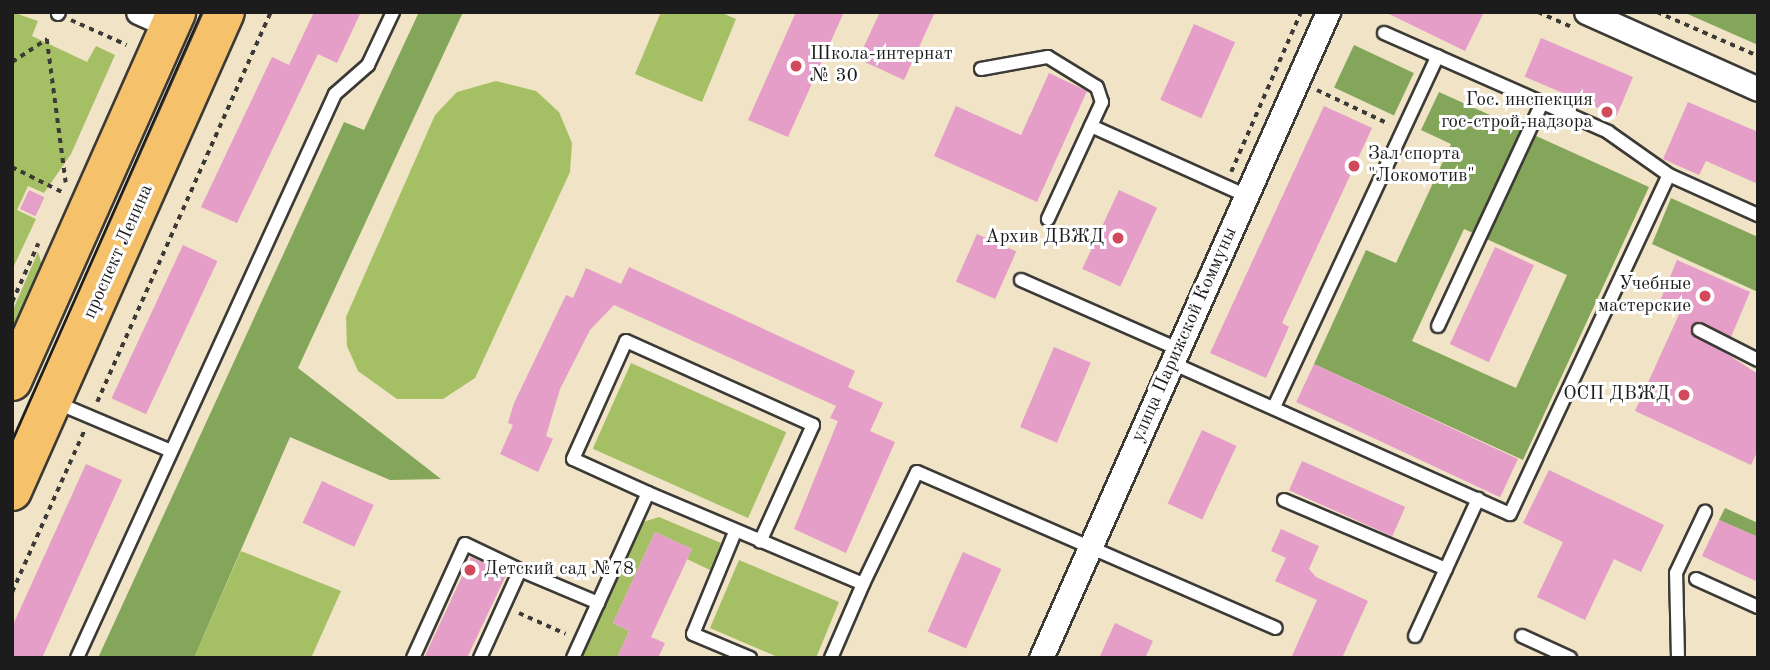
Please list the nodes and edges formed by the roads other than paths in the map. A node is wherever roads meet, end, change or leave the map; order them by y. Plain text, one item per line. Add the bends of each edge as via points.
1 (225, 12) edge
2 (393, 12) edge
3 (1328, 12) edge
4 (1586, 12) edge
5 (161, 17) edge
6 (1384, 33) dead end
7 (1438, 56) junction
8 (981, 69) dead end
9 (1758, 89) edge
10 (1542, 103) junction
11 (1091, 126) junction
12 (1669, 175) junction
13 (1247, 196) junction
14 (1758, 215) edge
15 (1048, 219) dead end
16 (1021, 280) dead end
17 (1438, 326) dead end
18 (1699, 330) dead end
19 (1175, 356) junction
20 (1758, 360) edge
21 (12, 382) edge
22 (53, 401) junction
23 (1274, 407) junction
24 (171, 451) junction
25 (12, 491) edge
26 (648, 493) junction
27 (1478, 499) junction
28 (1284, 500) dead end
29 (1705, 512) dead end
30 (736, 532) junction
31 (760, 542) junction
32 (1090, 548) junction
33 (1446, 569) junction
34 (520, 570) junction
35 (1696, 579) dead end
36 (863, 584) junction
37 (598, 603) junction
38 (1758, 607) edge
39 (1275, 628) dead end
40 (1415, 636) dead end
41 (1522, 636) dead end
42 (77, 658) edge
43 (413, 658) edge
44 (480, 658) edge
45 (573, 658) edge
46 (750, 658) edge
47 (831, 658) edge
48 (1041, 658) edge
49 (1570, 658) edge
50 (1678, 658) edge

1 - 22 highway, проспект Ленина
2 - 24 lane via 368,65 335,94
3 - 13 street, улица Парижской Коммуны
4 - 9 street
5 - 21 highway
6 - 7 lane
7 - 10 lane
7 - 23 lane
8 - 11 lane via 1048,57 1090,78 1101,102
10 - 12 lane via 1608,132
10 - 17 lane
11 - 13 lane
11 - 15 lane
12 - 14 lane
12 - 27 lane via 1510,514
13 - 19 street, улица Парижской Коммуны
16 - 19 lane
18 - 20 lane
19 - 23 lane
19 - 32 street, улица Парижской Коммуны
21 - 22 highway
22 - 24 lane
22 - 25 highway, проспект Ленина
23 - 27 lane
24 - 42 lane
26 - 30 lane
26 - 31 lane via 573,459 626,341 813,425
26 - 37 lane
27 - 33 lane
28 - 33 lane
29 - 50 lane via 1676,573
30 - 31 lane
30 - 46 lane via 693,634
31 - 36 lane
32 - 36 lane via 917,472
32 - 39 lane
32 - 48 street, улица Парижской Коммуны
33 - 40 lane
34 - 37 lane
34 - 43 lane via 465,544
34 - 44 lane
35 - 38 lane
36 - 47 lane
37 - 45 lane
41 - 49 lane

